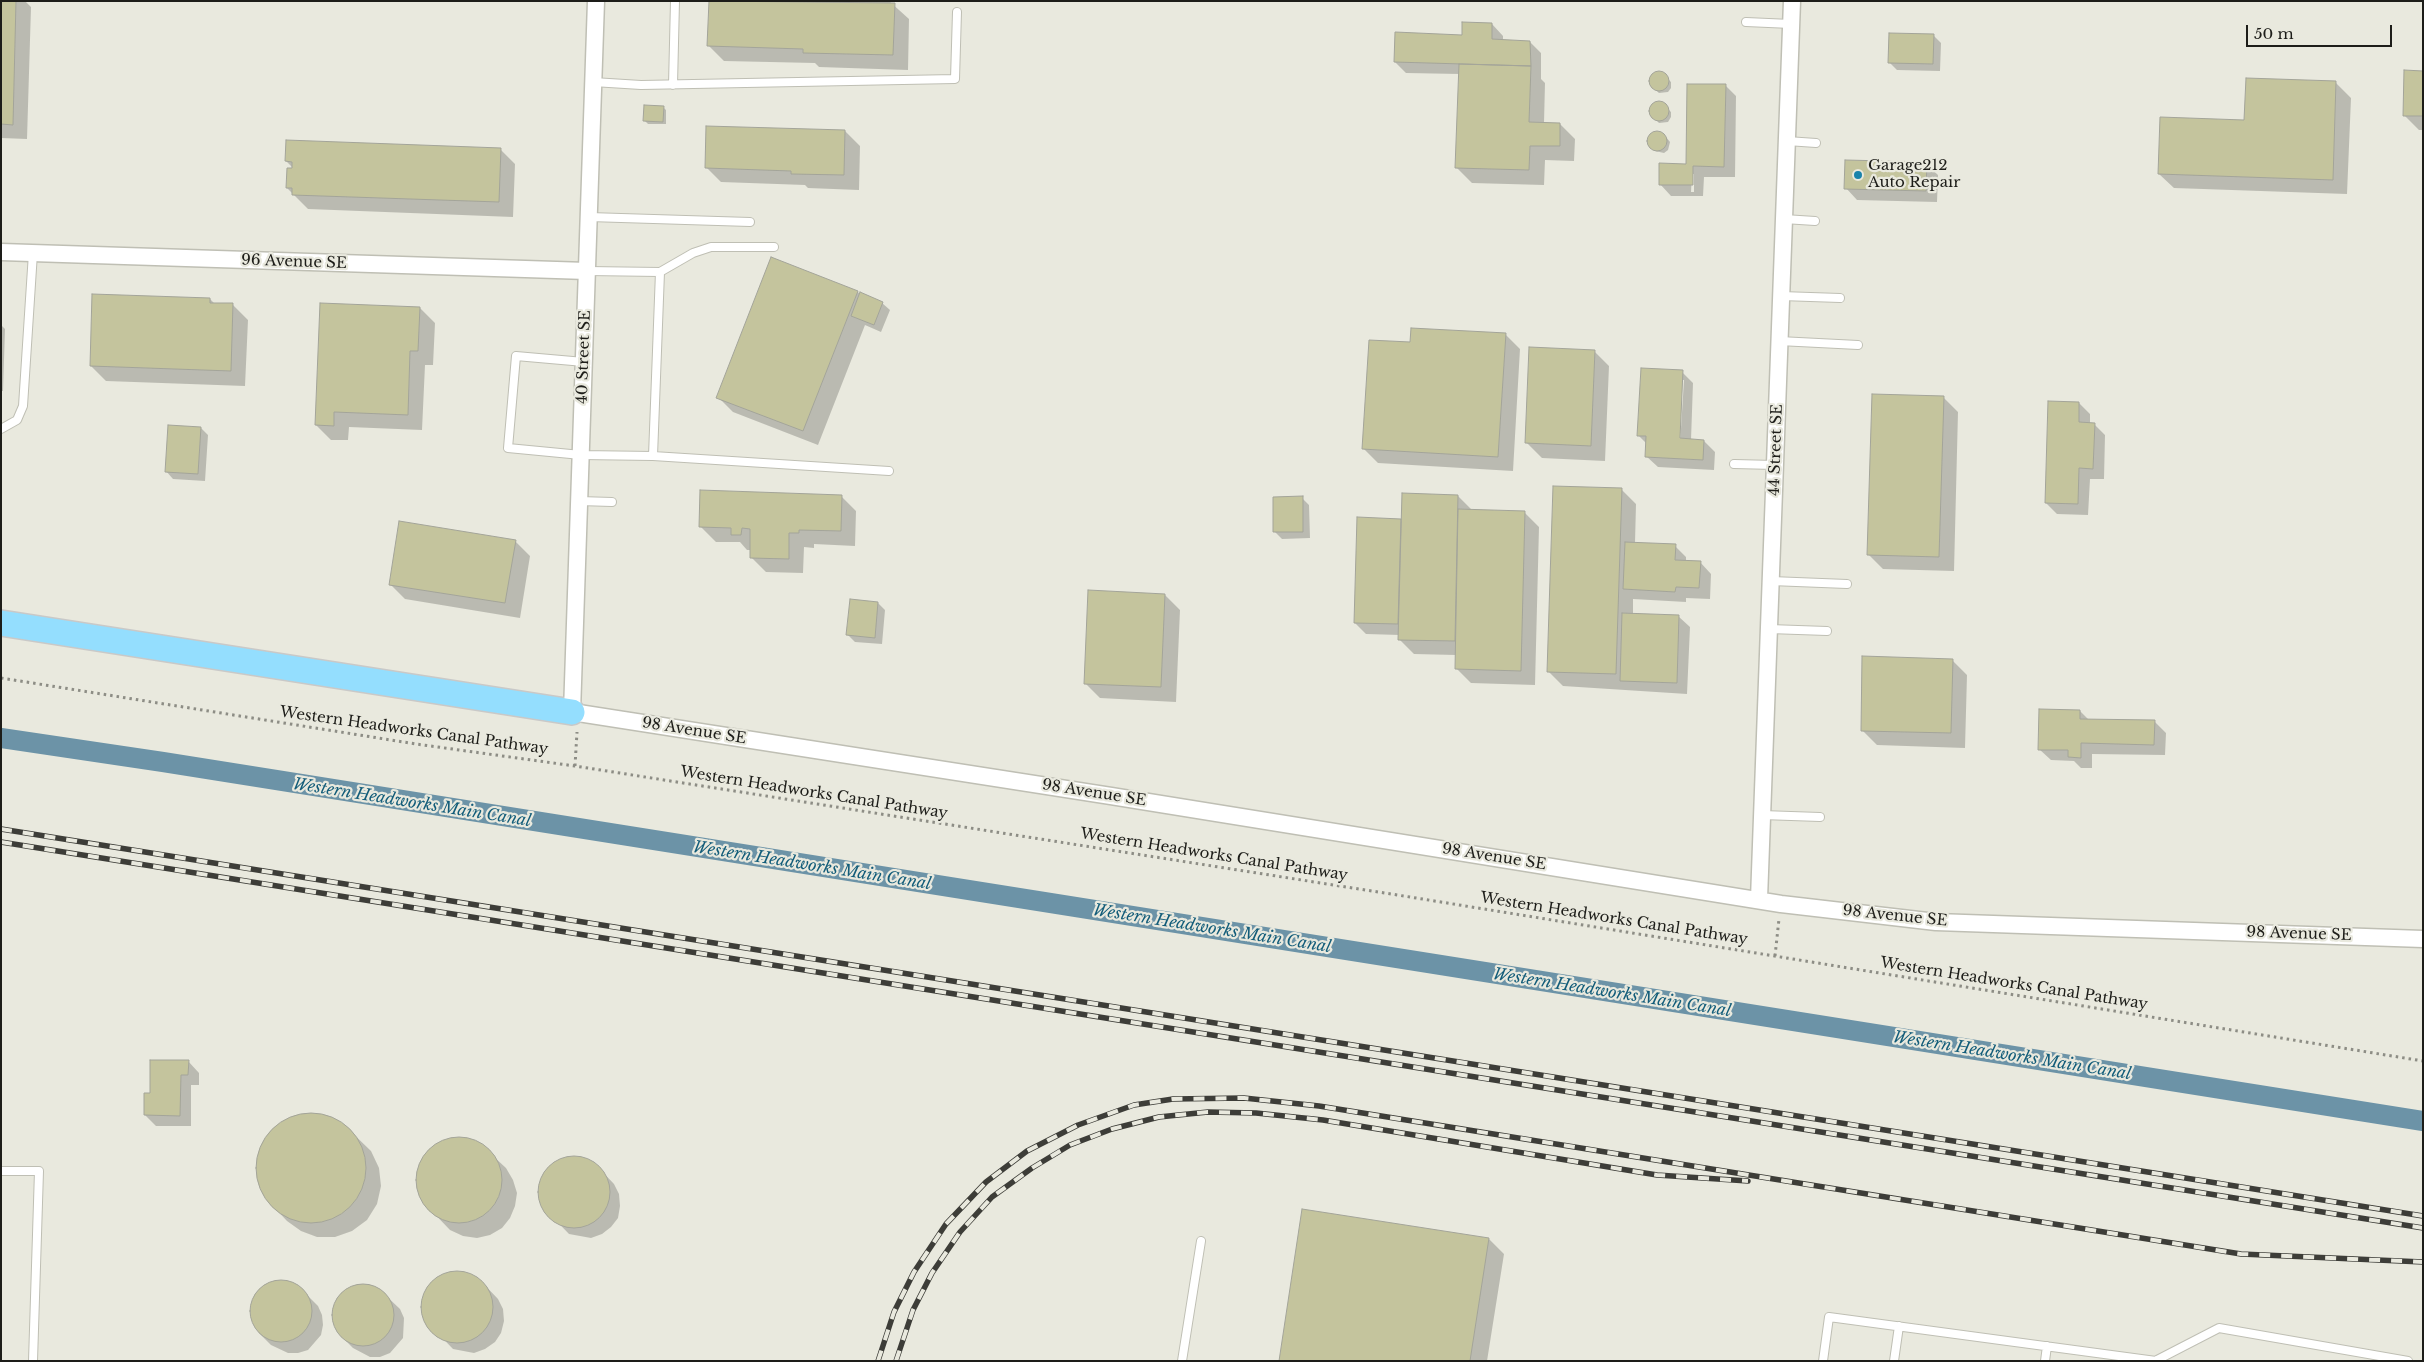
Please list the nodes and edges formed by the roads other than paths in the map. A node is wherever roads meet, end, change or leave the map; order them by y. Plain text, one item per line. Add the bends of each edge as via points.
1 (596, 1) edge
2 (675, 1) edge
3 (1792, 1) edge
4 (957, 12) dead end
5 (1746, 22) dead end
6 (1791, 24) junction
7 (593, 82) junction
8 (674, 85) junction
9 (1787, 141) junction
10 (1816, 143) dead end
11 (589, 217) junction
12 (1784, 219) junction
13 (1815, 221) dead end
14 (750, 222) dead end
15 (774, 247) dead end
16 (1, 252) edge
17 (33, 253) junction
18 (587, 271) junction
19 (660, 272) junction
20 (1781, 296) junction
21 (1840, 298) dead end
22 (1780, 342) junction
23 (1858, 346) dead end
24 (584, 362) junction
25 (1, 430) edge
26 (581, 454) junction
27 (653, 456) junction
28 (1734, 464) dead end
29 (1775, 465) junction
30 (889, 471) dead end
31 (579, 501) junction
32 (612, 502) dead end
33 (1771, 581) junction
34 (1847, 584) dead end
35 (1, 622) edge
36 (1769, 629) junction
37 (1827, 631) dead end
38 (572, 712) junction
39 (1762, 815) junction
40 (1820, 817) dead end
41 (1759, 899) junction
42 (2423, 939) edge
43 (1, 1171) edge
44 (1201, 1241) dead end
45 (1899, 1326) junction
46 (2047, 1346) junction
47 (2157, 1360) edge
48 (33, 1361) edge
49 (1182, 1361) edge
50 (1823, 1361) edge
51 (1894, 1361) edge
52 (2045, 1361) edge
53 (2408, 1361) edge

1 - 7 street, 40 Street SE
2 - 8 lane
3 - 6 street, 44 Street SE
4 - 8 lane via 955,79
5 - 6 lane
6 - 9 street, 44 Street SE
7 - 8 lane
7 - 11 street, 40 Street SE
9 - 10 lane
9 - 12 street, 44 Street SE
11 - 14 lane
11 - 18 street, 40 Street SE
12 - 13 lane
12 - 20 street, 44 Street SE
15 - 19 lane via 711,247 693,253
16 - 17 street, 96 Avenue SE
17 - 18 street, 96 Avenue SE
17 - 25 lane via 23,406 20,418
18 - 19 lane
18 - 24 street, 40 Street SE
19 - 27 lane
20 - 21 lane
20 - 22 street, 44 Street SE
22 - 23 lane
22 - 29 street, 44 Street SE
24 - 26 street, 40 Street SE
24 - 26 lane via 516,356 508,448
26 - 27 lane
26 - 31 street, 40 Street SE
27 - 30 lane
28 - 29 lane
29 - 33 street, 44 Street SE
31 - 32 lane
31 - 38 street, 40 Street SE
33 - 34 lane
33 - 36 street, 44 Street SE
35 - 38 main road
36 - 37 lane
36 - 39 street, 44 Street SE
38 - 41 street, 98 Avenue SE
39 - 40 lane
39 - 41 street, 44 Street SE
41 - 42 street, 98 Avenue SE via 1936,922
43 - 48 lane via 39,1171
44 - 49 lane
45 - 46 lane
45 - 50 lane via 1829,1317
45 - 51 lane
46 - 47 lane
46 - 52 lane
47 - 53 lane via 2218,1328

